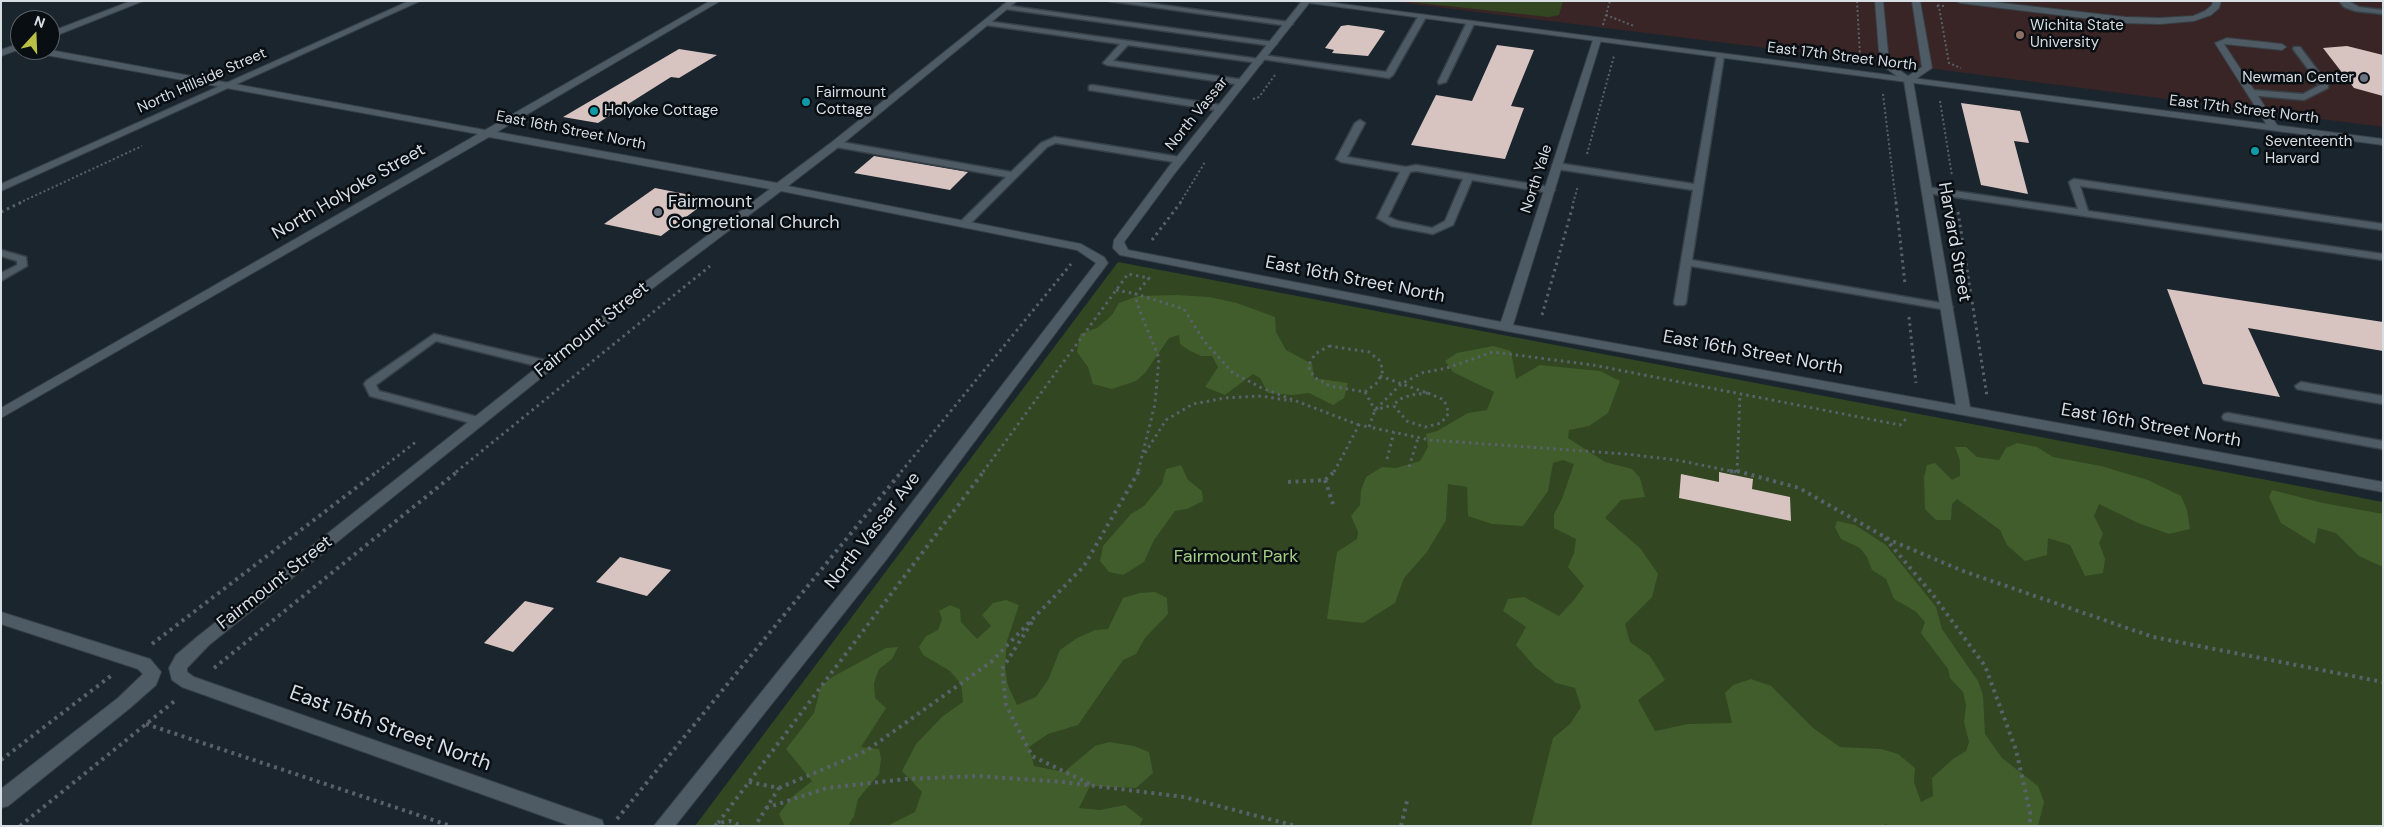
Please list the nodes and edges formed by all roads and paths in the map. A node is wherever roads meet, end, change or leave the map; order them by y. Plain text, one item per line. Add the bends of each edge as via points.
1 (139, 1) edge
2 (416, 1) edge
3 (716, 1) edge
4 (1113, 1) edge
5 (1610, 1) edge
6 (1857, 1) edge
7 (1878, 1) edge
8 (1916, 1) edge
9 (1960, 1) edge
10 (2217, 1) edge
11 (2343, 1) edge
12 (1302, 2) edge
13 (1010, 4) edge
14 (1952, 7) dead end
15 (2383, 12) edge
16 (1606, 15) junction
17 (1422, 17) junction
18 (986, 23) junction
19 (1288, 24) junction
20 (1470, 24) junction
21 (1635, 26) dead end
22 (60, 31) edge
23 (1599, 36) junction
24 (1126, 43) junction
25 (1273, 44) junction
26 (2282, 47) dead end
27 (2297, 49) dead end
28 (1615, 54) dead end
29 (60, 55) edge
30 (1720, 56) junction
31 (1854, 56) dead end
32 (1260, 59) junction
33 (1286, 60) junction
34 (1956, 72) dead end
35 (1908, 80) junction
36 (1242, 82) junction
37 (1442, 82) dead end
38 (226, 86) junction
39 (1092, 88) dead end
40 (1882, 88) dead end
41 (2252, 94) junction
42 (1939, 96) dead end
43 (1252, 100) dead end
44 (1221, 108) junction
45 (1360, 123) dead end
46 (2274, 128) junction
47 (488, 132) junction
48 (2383, 142) edge
49 (836, 144) junction
50 (1208, 155) dead end
51 (1180, 160) junction
52 (1557, 166) junction
53 (1406, 170) junction
54 (1582, 170) junction
55 (1013, 175) junction
56 (1469, 177) junction
57 (779, 187) junction
58 (1, 188) edge
59 (1698, 188) junction
60 (1550, 190) junction
61 (1927, 190) junction
62 (1955, 194) junction
63 (2084, 213) junction
64 (964, 224) junction
65 (2383, 227) edge
66 (1119, 248) joint
67 (1, 253) edge
68 (1097, 256) joint
69 (2383, 256) edge
70 (1140, 258) junction
71 (1062, 262) dead end
72 (1687, 262) junction
73 (714, 263) dead end
74 (1128, 274) junction
75 (1, 278) edge
76 (1115, 290) junction
77 (1136, 294) junction
78 (1907, 300) junction
79 (1680, 303) dead end
80 (1947, 307) junction
81 (1506, 327) junction
82 (1537, 333) junction
83 (549, 365) junction
84 (1380, 376) junction
85 (1401, 384) junction
86 (2301, 386) dead end
87 (1365, 392) junction
88 (1428, 393) junction
89 (1740, 394) junction
90 (1996, 397) dead end
91 (2383, 400) edge
92 (1301, 402) junction
93 (1921, 403) junction
94 (1393, 405) junction
95 (1375, 410) junction
96 (1964, 411) junction
97 (1, 414) edge
98 (2228, 417) dead end
99 (478, 421) junction
100 (1360, 425) junction
101 (1369, 427) junction
102 (1394, 432) junction
103 (1418, 438) junction
104 (2383, 445) edge
105 (1143, 456) junction
106 (1387, 460) dead end
107 (1409, 467) dead end
108 (1737, 472) junction
109 (1324, 480) junction
110 (1288, 482) dead end
111 (2383, 488) edge
112 (1333, 504) dead end
113 (1883, 536) junction
114 (1036, 615) junction
115 (1, 618) edge
116 (178, 668) joint
117 (2383, 682) edge
118 (195, 684) junction
119 (146, 724) junction
120 (749, 782) junction
121 (1093, 786) junction
122 (780, 788) junction
123 (1, 800) edge
124 (1407, 801) dead end
125 (766, 808) junction
126 (717, 824) edge
127 (20, 826) edge
128 (451, 826) edge
129 (594, 826) edge
130 (612, 826) edge
131 (663, 826) edge
132 (742, 826) edge
133 (755, 826) edge
134 (1296, 826) edge
135 (1401, 826) edge
136 (2030, 826) edge

1 - 22 street
2 - 38 street, North Hillside Street
3 - 47 street, North Holyoke Street
4 - 19 lane
5 - 16 path
6 - 31 path via 1860,56
7 - 35 street via 1885,64
8 - 35 street via 1928,68
9 - 10 street via 2160,21 2194,18 2208,13
11 - 15 lane via 2358,9
12 - 17 street, East 17th Street North
12 - 19 street, North Vassar
13 - 18 street, Fairmount Street
13 - 25 lane
14 - 34 path via 1936,5 1949,63 1964,70
16 - 21 path
16 - 23 path
17 - 20 street, East 17th Street North
17 - 33 lane via 1389,76
18 - 24 lane
18 - 49 street, Fairmount Street
19 - 25 street, North Vassar
20 - 23 street, East 17th Street North
20 - 37 lane
23 - 30 street, East 17th Street North
23 - 52 street, North Yale
24 - 32 lane
24 - 36 lane via 1107,63
25 - 32 street, North Vassar
26 - 41 street via 2220,43
27 - 41 lane via 2325,86 2304,97
28 - 54 path
29 - 38 street, East 16th Street North
30 - 35 street, East 17th Street North
30 - 59 lane
32 - 33 lane
32 - 36 street, North Vassar
33 - 43 path via 1259,97
35 - 46 street, East 17th Street North
35 - 61 street, Harvard Street
36 - 44 street, North Vassar
38 - 47 street, East 16th Street North
38 - 58 street, North Hillside Street
39 - 44 lane
40 - 78 path
41 - 46 street
42 - 62 path
44 - 51 street, North Vassar
45 - 53 lane via 1341,159
46 - 48 street, East 17th Street North
47 - 57 street, East 16th Street North
47 - 97 street, North Holyoke Street
49 - 55 lane
49 - 57 street, Fairmount Street
50 - 70 path via 1190,190
51 - 55 lane via 1055,140 1044,145
51 - 66 street, North Vassar via 1118,242
52 - 54 lane
52 - 60 street, North Yale
53 - 56 lane via 1416,168
53 - 56 lane via 1382,218 1394,224 1433,231 1449,223
54 - 59 lane
54 - 82 path
55 - 64 lane
56 - 60 lane
57 - 64 street, East 16th Street North
57 - 83 street, Fairmount Street
59 - 72 lane
60 - 81 street, North Yale
61 - 62 lane
61 - 80 street, Harvard Street
62 - 63 lane
62 - 90 path via 1987,396
63 - 65 lane via 2074,182
63 - 69 lane
64 - 68 street, East 16th Street North via 1081,248
66 - 70 street, East 16th Street North via 1124,254
67 - 75 lane via 22,259 22,266
68 - 131 street, North Vassar Ave via 1102,263 1087,285 880,556
70 - 74 path
70 - 81 street, East 16th Street North
71 - 130 path via 1072,264
72 - 78 lane
72 - 79 lane
73 - 118 path
74 - 76 path
74 - 77 path via 1149,278
76 - 77 path
76 - 120 path via 951,515
77 - 92 path via 1184,309 1204,342 1233,373
77 - 105 path via 1159,358 1155,404
78 - 80 lane
78 - 93 path via 1916,385
80 - 96 street, Harvard Street
81 - 82 street, East 16th Street North
82 - 93 street, East 16th Street North
83 - 99 street, Fairmount Street
83 - 99 lane via 434,337 370,384 374,393
84 - 85 path
84 - 87 path via 1378,382
84 - 87 path via 1383,370 1379,360 1368,352 1329,346 1315,354 1308,366 1314,377 1330,386
85 - 88 path
85 - 89 path via 1422,373 1493,352 1593,365
85 - 95 path
86 - 91 lane
87 - 95 path
88 - 94 path via 1400,398
88 - 94 path via 1444,400 1449,413 1441,423 1424,427 1407,421
89 - 93 path via 1900,425
89 - 108 path
92 - 100 path
92 - 105 path via 1261,396 1193,404 1166,420
93 - 96 street, East 16th Street North
94 - 95 path
95 - 101 path
96 - 111 street, East 16th Street North
98 - 104 lane
99 - 116 street, Fairmount Street via 203,640
100 - 101 path
100 - 109 path via 1338,469
101 - 102 path
102 - 103 path
102 - 106 path
103 - 107 path
103 - 108 path via 1643,456
105 - 114 path via 1140,469 1084,566
108 - 113 path via 1799,488
109 - 110 path
109 - 112 path
113 - 117 path via 1963,571 2153,637
113 - 136 path via 1933,595 1985,666 2016,750 2030,812
114 - 121 path via 1002,669 1006,705 1032,756
114 - 122 path via 991,662 866,751
115 - 123 street via 144,664 152,672 150,680
116 - 118 street, East 15th Street North via 178,676
118 - 119 path
118 - 129 street, East 15th Street North
119 - 127 path
119 - 128 path
120 - 122 path
120 - 126 path
121 - 125 path via 978,776 906,779 827,788
121 - 134 path via 1184,797
122 - 125 path
124 - 135 path
125 - 133 path
126 - 132 path via 730,821

